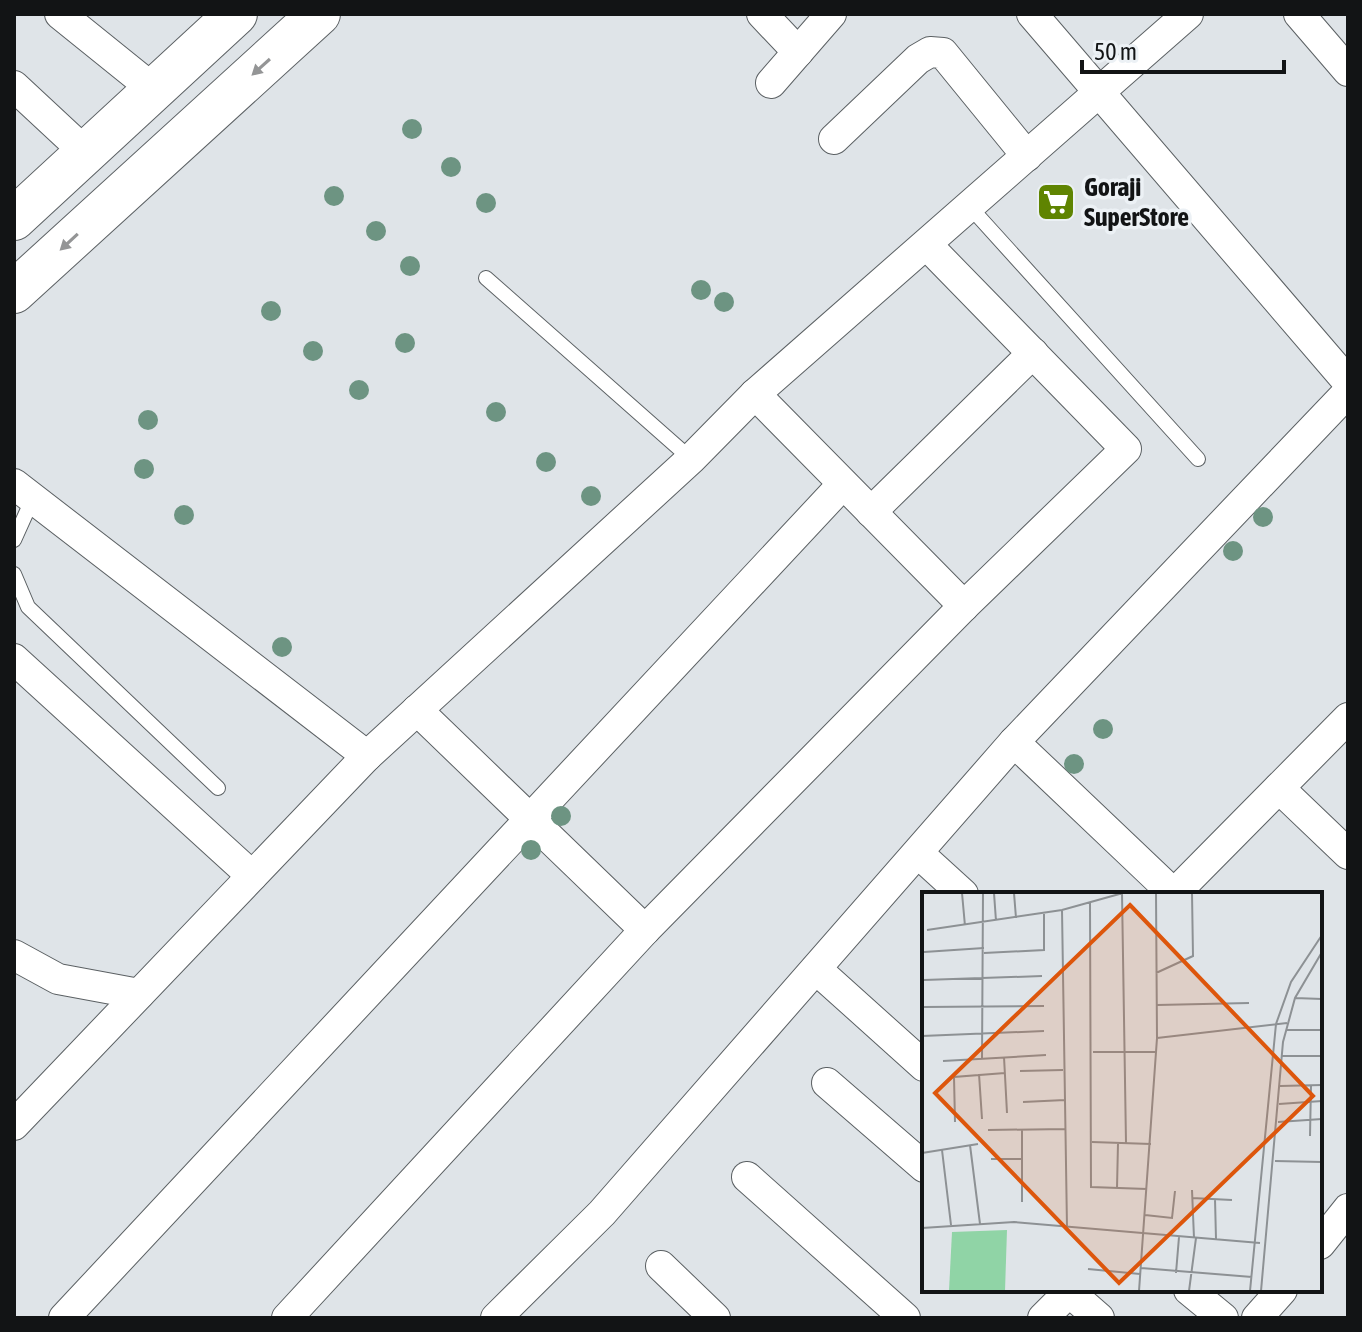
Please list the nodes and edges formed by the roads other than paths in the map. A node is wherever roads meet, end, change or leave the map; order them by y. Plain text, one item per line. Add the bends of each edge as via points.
1 (60, 14) edge
2 (319, 14) edge
3 (762, 14) edge
4 (831, 14) edge
5 (1032, 14) edge
6 (1188, 14) edge
7 (1299, 14) edge
8 (220, 19) edge
9 (798, 52) junction
10 (1348, 71) edge
11 (771, 83) dead end
12 (14, 86) edge
13 (153, 89) junction
14 (1100, 90) junction
15 (834, 139) dead end
16 (86, 153) junction
17 (1027, 156) junction
18 (970, 207) junction
19 (14, 219) edge
20 (927, 245) junction
21 (486, 278) dead end
22 (14, 292) edge
23 (1033, 353) junction
24 (1348, 382) edge
25 (1348, 392) edge
26 (755, 394) junction
27 (691, 459) junction
28 (1198, 459) dead end
29 (843, 484) junction
30 (24, 491) edge
31 (871, 512) junction
32 (14, 540) edge
33 (14, 574) edge
34 (964, 606) junction
35 (14, 659) edge
36 (417, 710) junction
37 (1348, 718) edge
38 (1014, 742) junction
39 (367, 756) junction
40 (218, 788) dead end
41 (1279, 788) junction
42 (530, 820) junction
43 (918, 853) junction
44 (1348, 854) edge
45 (252, 876) junction
46 (961, 892) edge
47 (1172, 892) edge
48 (1176, 892) edge
49 (645, 930) junction
50 (14, 955) edge
51 (816, 969) junction
52 (139, 994) junction
53 (922, 1064) edge
54 (827, 1083) dead end
55 (14, 1125) edge
56 (922, 1165) edge
57 (747, 1177) dead end
58 (1348, 1209) edge
59 (1322, 1242) edge
60 (661, 1266) dead end
61 (1067, 1292) edge
62 (1069, 1292) edge
63 (1191, 1292) edge
64 (1280, 1292) edge
65 (64, 1318) edge
66 (287, 1318) edge
67 (496, 1318) edge
68 (715, 1318) edge
69 (905, 1318) edge
70 (1043, 1318) edge
71 (1099, 1318) edge
72 (1223, 1318) edge
73 (1257, 1318) edge

1 - 13 street
2 -> 22 main road
3 - 9 street
4 - 9 street
5 - 14 street
6 - 14 street
7 - 10 street
8 - 13 main road
9 - 11 street
12 - 16 street
13 - 16 main road
14 - 17 street
14 - 24 street
15 - 17 street via 918,59 930,52 943,53
16 - 19 main road
17 - 18 street
18 - 20 street
18 - 28 lane
20 - 23 street
20 - 26 street
21 - 27 lane
23 - 31 street
23 - 34 street via 1126,449
25 - 38 street
26 - 27 street
26 - 29 street
27 - 36 street
29 - 31 street
29 - 42 street
30 - 32 lane
30 - 39 street
31 - 34 street
33 - 40 lane via 28,607
34 - 49 street
35 - 45 street
36 - 39 street
36 - 42 street
37 - 41 street
38 - 43 street
38 - 47 street
39 - 45 street
41 - 44 street
41 - 48 street
42 - 49 street
42 - 65 street
43 - 46 street
43 - 51 street
45 - 52 street
49 - 66 street
50 - 52 street via 58,979
51 - 53 street
51 - 67 street via 602,1213
52 - 55 street
54 - 56 street
57 - 69 street
58 - 59 street
60 - 68 street
61 - 70 street
62 - 71 street
63 - 72 street
64 - 73 street

